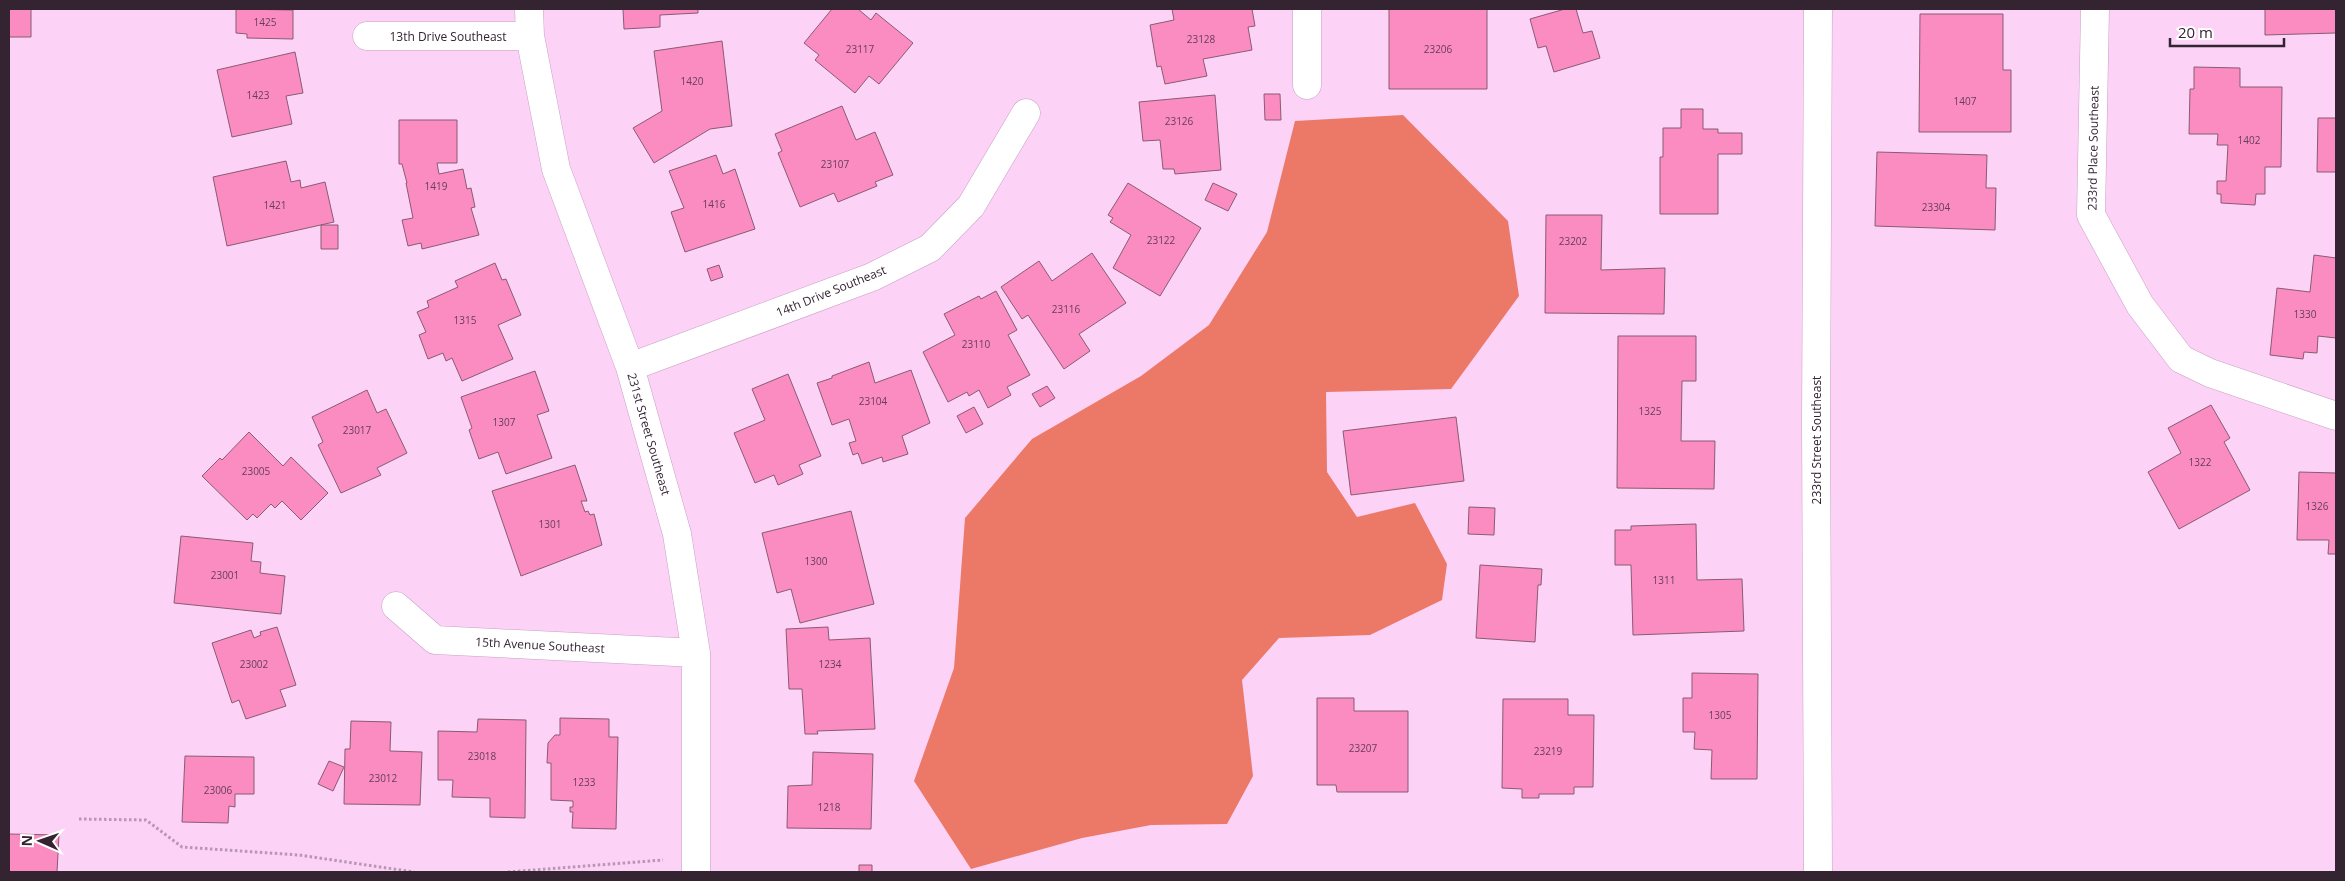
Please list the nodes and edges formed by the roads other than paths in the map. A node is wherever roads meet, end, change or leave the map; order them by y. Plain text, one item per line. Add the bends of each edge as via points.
1 (529, 9) edge
2 (1307, 9) edge
3 (1818, 9) edge
4 (2095, 9) edge
5 (366, 36) dead end
6 (530, 36) junction
7 (1307, 85) dead end
8 (1026, 113) dead end
9 (630, 367) junction
10 (2336, 416) edge
11 (396, 606) dead end
12 (696, 653) junction
13 (696, 866) edge
14 (1818, 872) edge

1 - 6 street, 231st Street Southeast
2 - 7 street
3 - 14 street, 233rd Street Southeast
4 - 10 street, 233rd Place Southeast via 2091,216 2140,305 2181,359 2210,373
5 - 6 street, 13th Drive Southeast
6 - 9 street, 231st Street Southeast via 556,169
8 - 9 street, 14th Drive Southeast via 971,206 930,248 872,277
9 - 12 street, 231st Street Southeast via 677,534
11 - 12 street, 15th Avenue Southeast via 435,640
12 - 13 street, 231st Street Southeast

